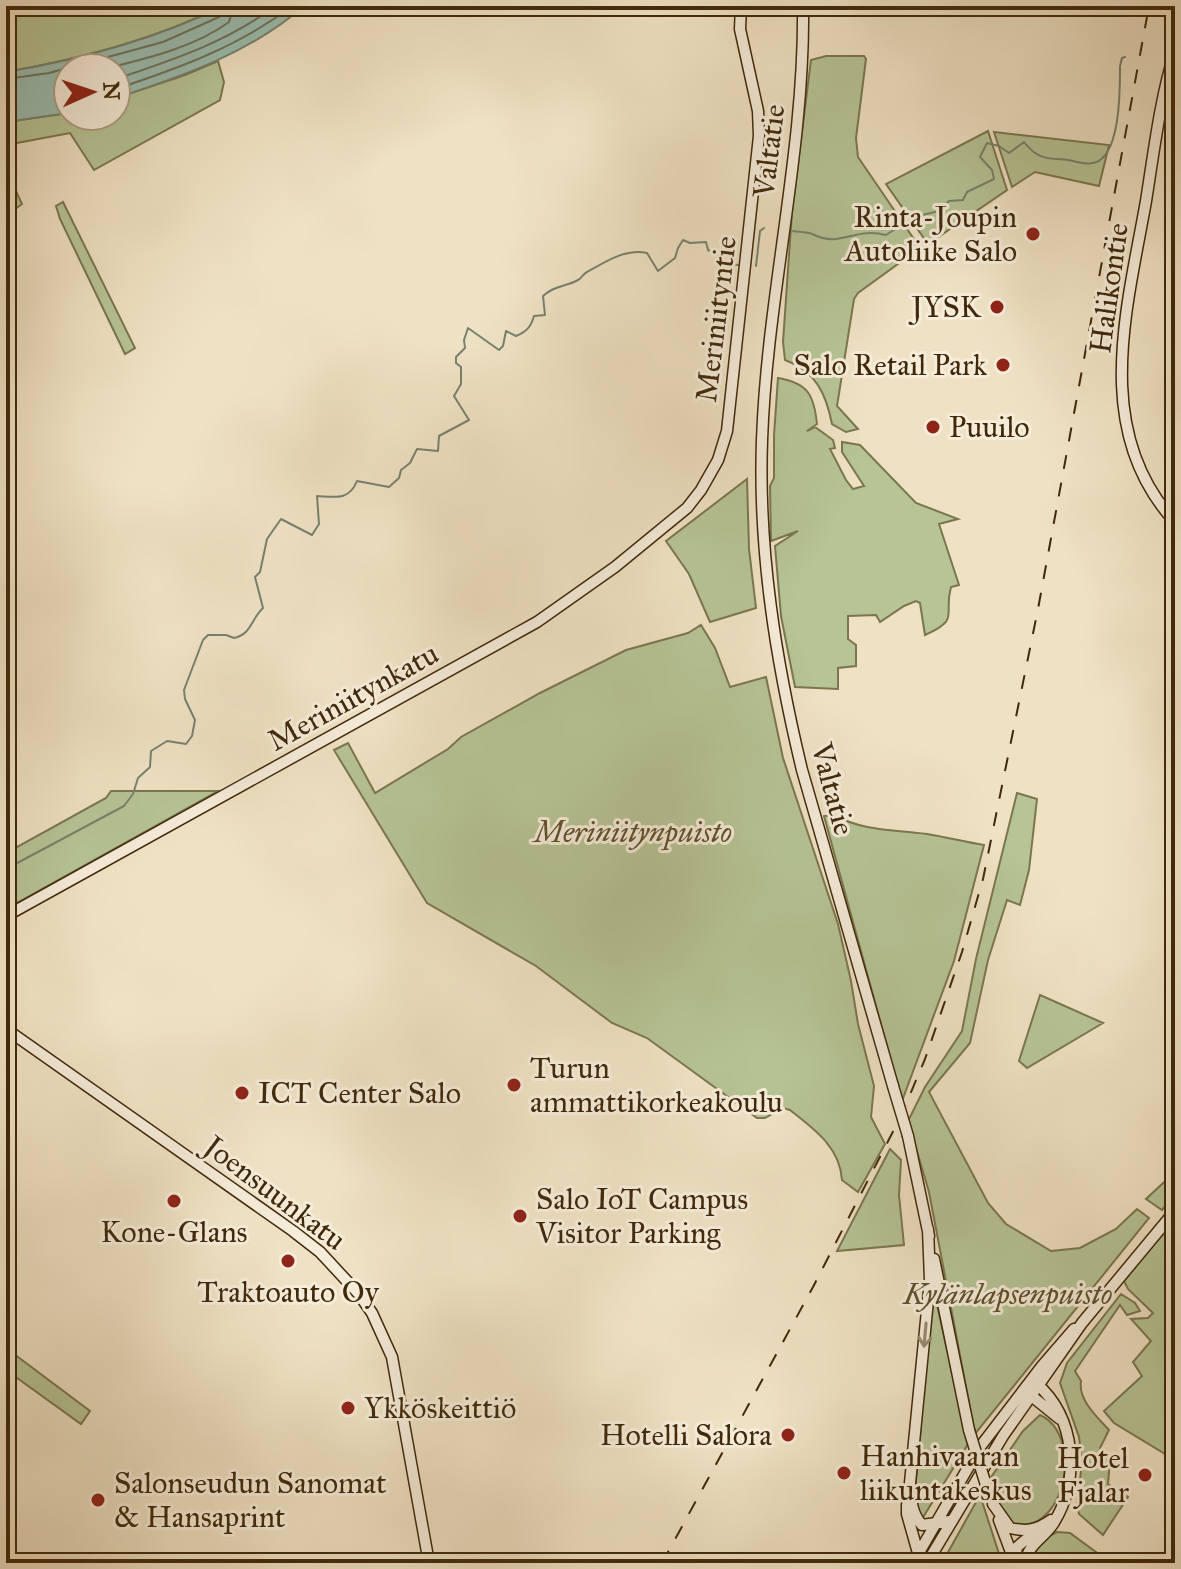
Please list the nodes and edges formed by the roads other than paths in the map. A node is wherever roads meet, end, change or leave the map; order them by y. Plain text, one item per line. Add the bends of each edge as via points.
1 (741, 6) edge
2 (803, 6) edge
3 (1175, 51) edge
4 (701, 490) joint
5 (1175, 522) edge
6 (6, 916) edge
7 (6, 1029) edge
8 (1175, 1211) edge
9 (928, 1229) junction
10 (1082, 1323) junction
11 (1049, 1373) junction
12 (1032, 1388) junction
13 (1048, 1394) junction
14 (1042, 1405) junction
15 (1022, 1409) junction
16 (1062, 1420) junction
17 (910, 1483) junction
18 (991, 1501) junction
19 (1059, 1515) junction
20 (950, 1521) junction
21 (933, 1525) junction
22 (1040, 1528) junction
23 (916, 1558) edge
24 (1018, 1562) edge
25 (429, 1563) edge
26 (927, 1563) edge

1 - 4 main road, Meriniityntie via 740,29 758,111 758,155 727,431
2 - 9 main road, Valtatie, bridge via 800,88 762,440 768,591 802,770 908,1136
3 - 5 main road, Halikontie via 1121,357 1130,443
4 - 6 main road, Meriniitynkatu via 687,508 615,567 537,622
7 - 25 main road, Joensuunkatu via 293,1231 358,1293 379,1326 395,1370
8 - 10 main road
9 -> 17 main road via 930,1280
9 - 18 main road, Valtatie, bridge via 969,1430
10 - 11 main road
10 - 12 main road via 1059,1345
11 - 12 main road
11 - 13 main road
12 - 13 main road
12 - 14 main road
12 - 15 main road
12 - 21 main road via 980,1447
13 - 16 main road
14 - 15 main road
14 - 16 main road
15 - 20 main road
16 - 19 main road via 1072,1469
17 - 21 main road via 913,1513 922,1525
17 - 23 main road via 907,1514
18 - 22 main road via 1010,1528
18 - 24 main road, Valtatie
19 - 22 main road
19 - 24 main road
20 - 21 main road
20 - 26 main road
21 - 23 main road
22 - 24 main road via 1017,1547

